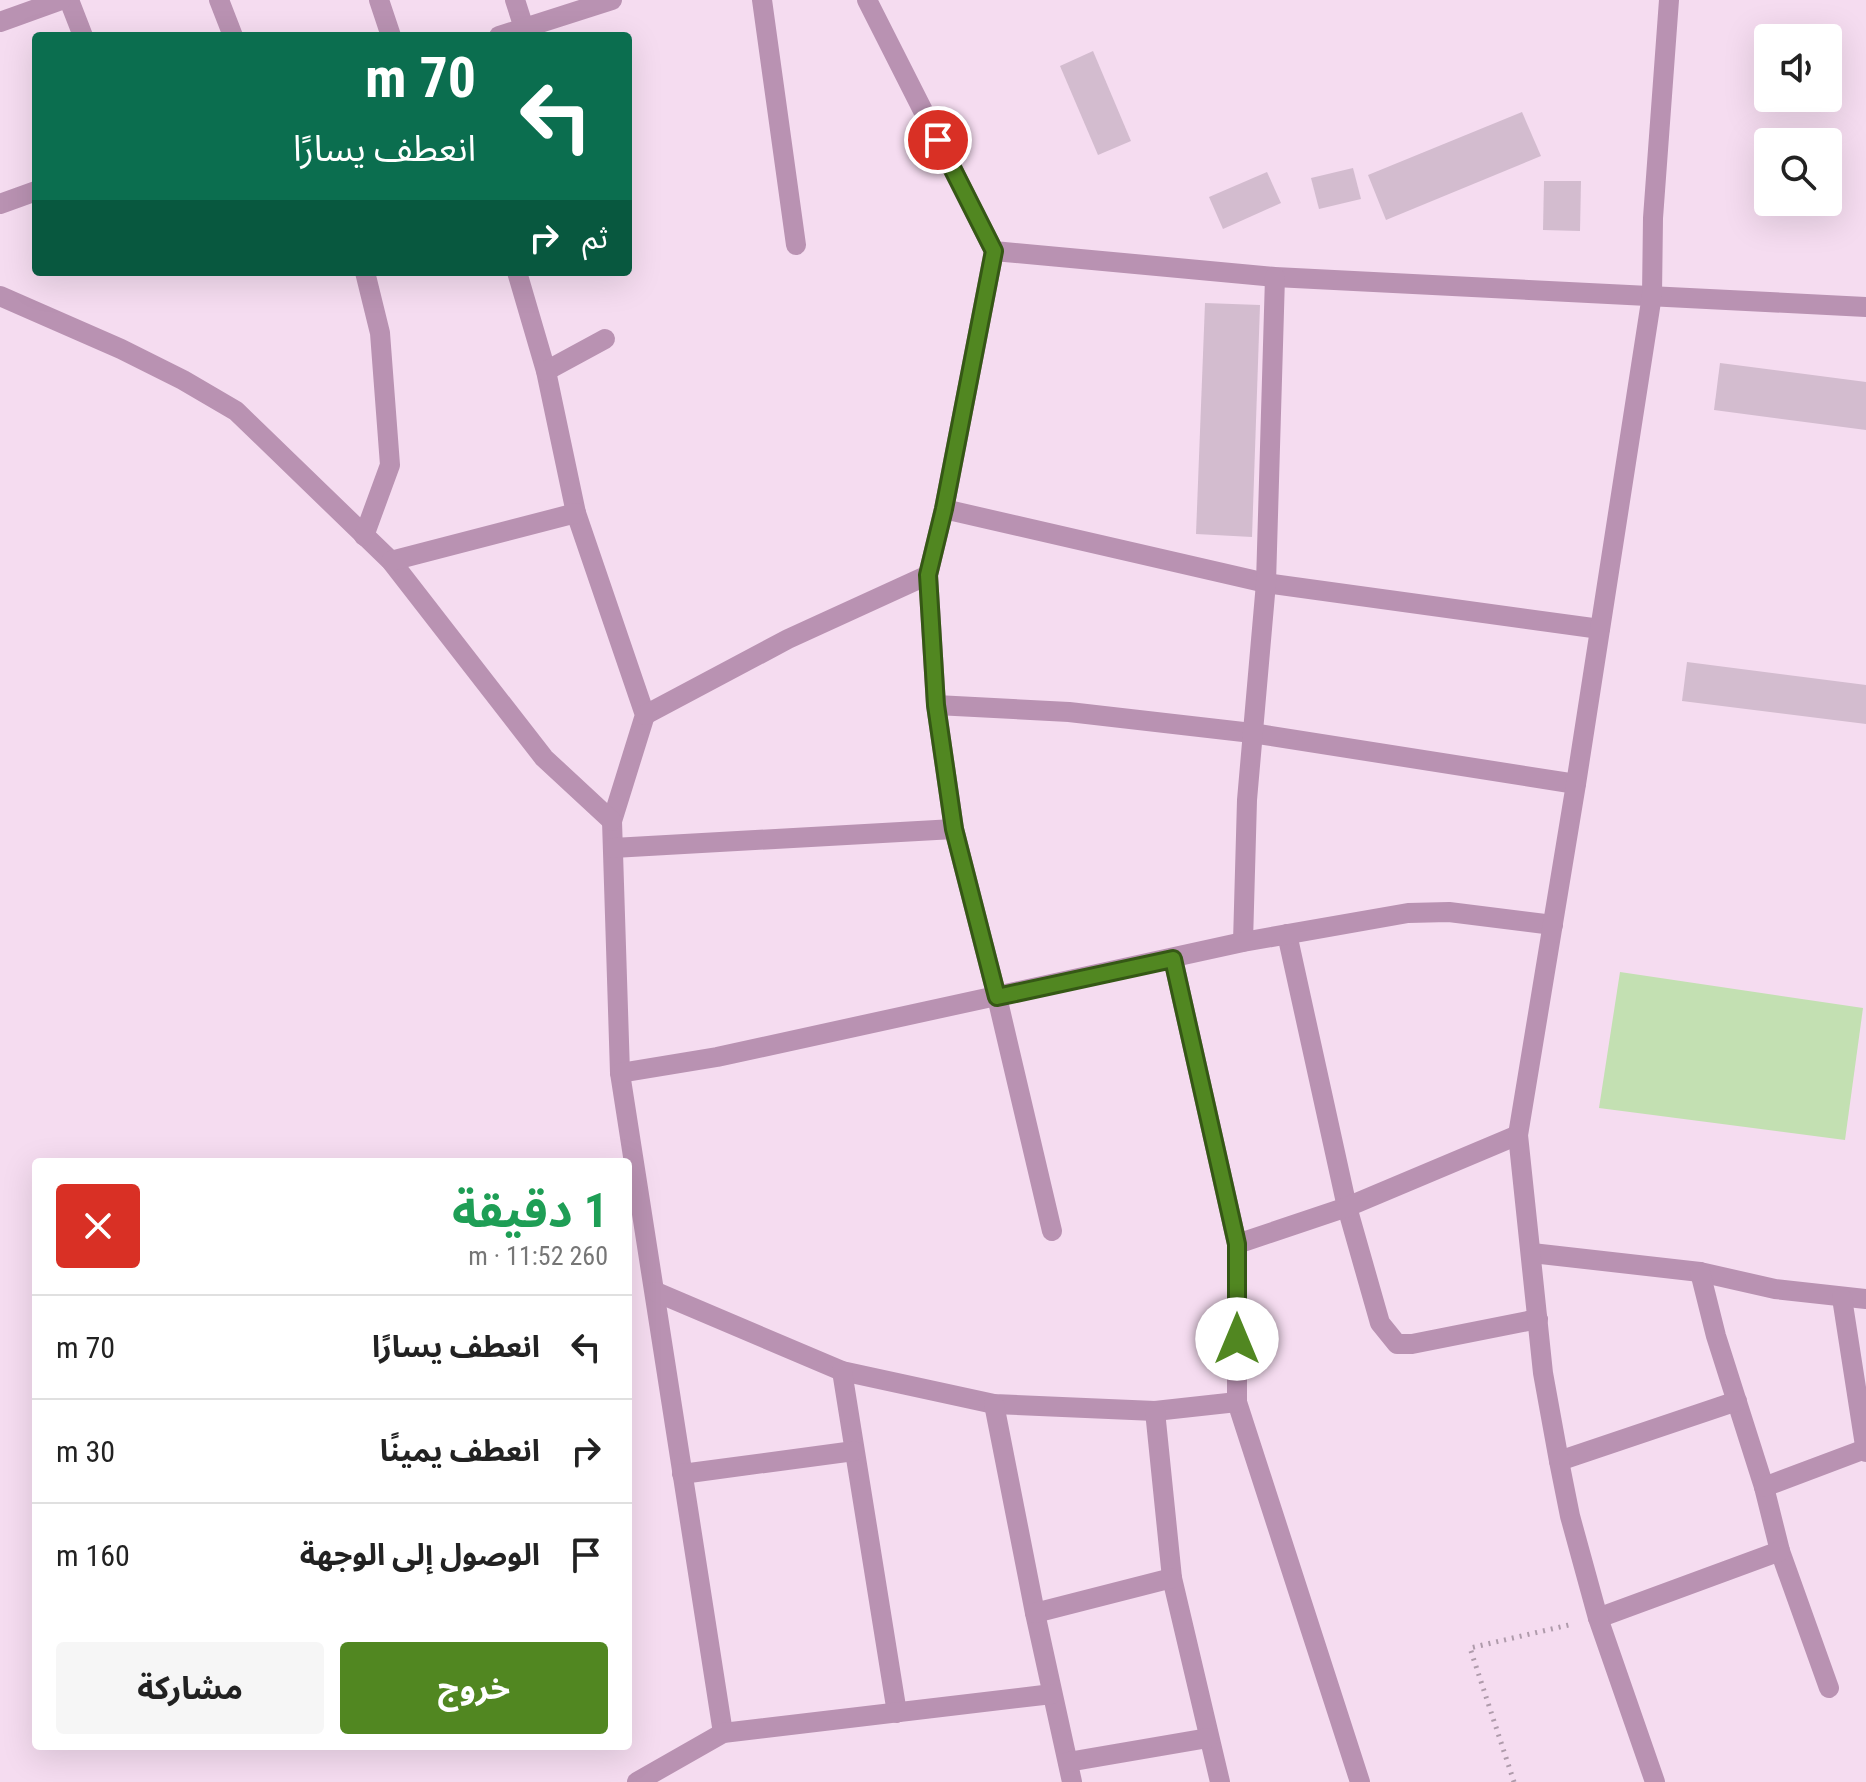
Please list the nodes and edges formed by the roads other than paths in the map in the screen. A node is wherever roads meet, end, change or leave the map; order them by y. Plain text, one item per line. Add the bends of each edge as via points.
1 (61, 0) edge
2 (69, 0) edge
3 (219, 0) edge
4 (379, 0) edge
5 (515, 0) edge
6 (612, 0) edge
7 (762, 0) edge
8 (867, 0) edge
9 (1669, 0) edge
10 (0, 22) edge
11 (524, 28) junction
12 (81, 32) edge
13 (231, 32) edge
14 (390, 32) edge
15 (512, 32) edge
16 (32, 192) edge
17 (0, 204) edge
18 (796, 245) dead end
19 (994, 251) junction
20 (366, 276) edge
21 (518, 276) edge
22 (1275, 277) junction
23 (1652, 295) junction
24 (0, 296) edge
25 (1866, 307) edge
26 (605, 339) dead end
27 (546, 371) junction
28 (944, 509) junction
29 (576, 513) junction
30 (364, 536) junction
31 (391, 561) junction
32 (928, 575) junction
33 (1266, 583) junction
34 (1600, 629) junction
35 (936, 705) junction
36 (645, 715) junction
37 (1252, 733) junction
38 (1576, 784) junction
39 (612, 821) junction
40 (954, 829) junction
41 (613, 848) junction
42 (1553, 925) junction
43 (1287, 934) junction
44 (1243, 942) junction
45 (1173, 959) junction
46 (997, 997) junction
47 (620, 1073) junction
48 (1518, 1135) junction
49 (1347, 1207) junction
50 (1052, 1231) dead end
51 (1237, 1244) junction
52 (1532, 1253) junction
53 (1700, 1272) junction
54 (656, 1292) junction
55 (1842, 1298) junction
56 (1866, 1299) edge
57 (1538, 1319) junction
58 (842, 1371) junction
59 (1737, 1401) junction
60 (1237, 1402) junction
61 (994, 1404) junction
62 (1155, 1411) junction
63 (854, 1451) junction
64 (1866, 1451) edge
65 (1559, 1461) junction
66 (682, 1474) junction
67 (1764, 1487) junction
68 (1780, 1551) junction
69 (1172, 1578) junction
70 (1035, 1613) junction
71 (1598, 1618) junction
72 (1829, 1688) dead end
73 (1052, 1694) junction
74 (897, 1713) junction
75 (723, 1733) junction
76 (1208, 1738) junction
77 (1070, 1772) edge
78 (637, 1782) edge
79 (1220, 1782) edge
80 (1360, 1782) edge
81 (1655, 1782) edge

1 - 10 street
2 - 12 street
3 - 13 street
4 - 14 street
5 - 11 street
6 - 11 street
7 - 18 street
8 - 19 street
9 - 23 street
11 - 15 street
16 - 17 street
19 - 22 street
19 - 28 street
20 - 30 street via 380,333 390,465
21 - 27 street
22 - 23 street
22 - 33 street
23 - 25 street
23 - 34 street
24 - 30 street via 121,349 236,411
26 - 27 street
27 - 29 street
28 - 32 street
28 - 33 street
29 - 31 street
29 - 36 street
30 - 31 street
31 - 39 street via 544,758
32 - 35 street
32 - 36 street via 788,639
33 - 34 street
33 - 37 street
34 - 38 street
35 - 37 street via 1069,712
35 - 40 street
36 - 39 street
37 - 38 street
37 - 44 street
38 - 42 street
39 - 41 street
40 - 41 street
40 - 46 street
41 - 47 street
42 - 43 street via 1449,912 1408,913
42 - 48 street
43 - 44 street
43 - 49 street
44 - 45 street
45 - 46 street
45 - 51 street
46 - 47 street
46 - 50 street
47 - 54 street
48 - 49 street
48 - 52 street
49 - 51 street
49 - 57 street via 1380,1323 1397,1344
51 - 60 street
52 - 53 street
52 - 57 street
53 - 55 street
53 - 59 street
54 - 58 street
54 - 66 street
55 - 56 street
55 - 64 street
57 - 65 street
58 - 61 street
58 - 63 street
59 - 65 street
59 - 67 street
60 - 62 street
60 - 80 street
61 - 62 street
61 - 70 street
62 - 69 street
63 - 66 street
63 - 74 street
64 - 67 street
65 - 71 street
66 - 75 street
67 - 68 street
68 - 71 street
68 - 72 street
69 - 70 street
69 - 76 street
70 - 73 street
71 - 81 street
73 - 74 street
73 - 77 street
74 - 75 street
75 - 78 street
76 - 77 street
76 - 79 street

